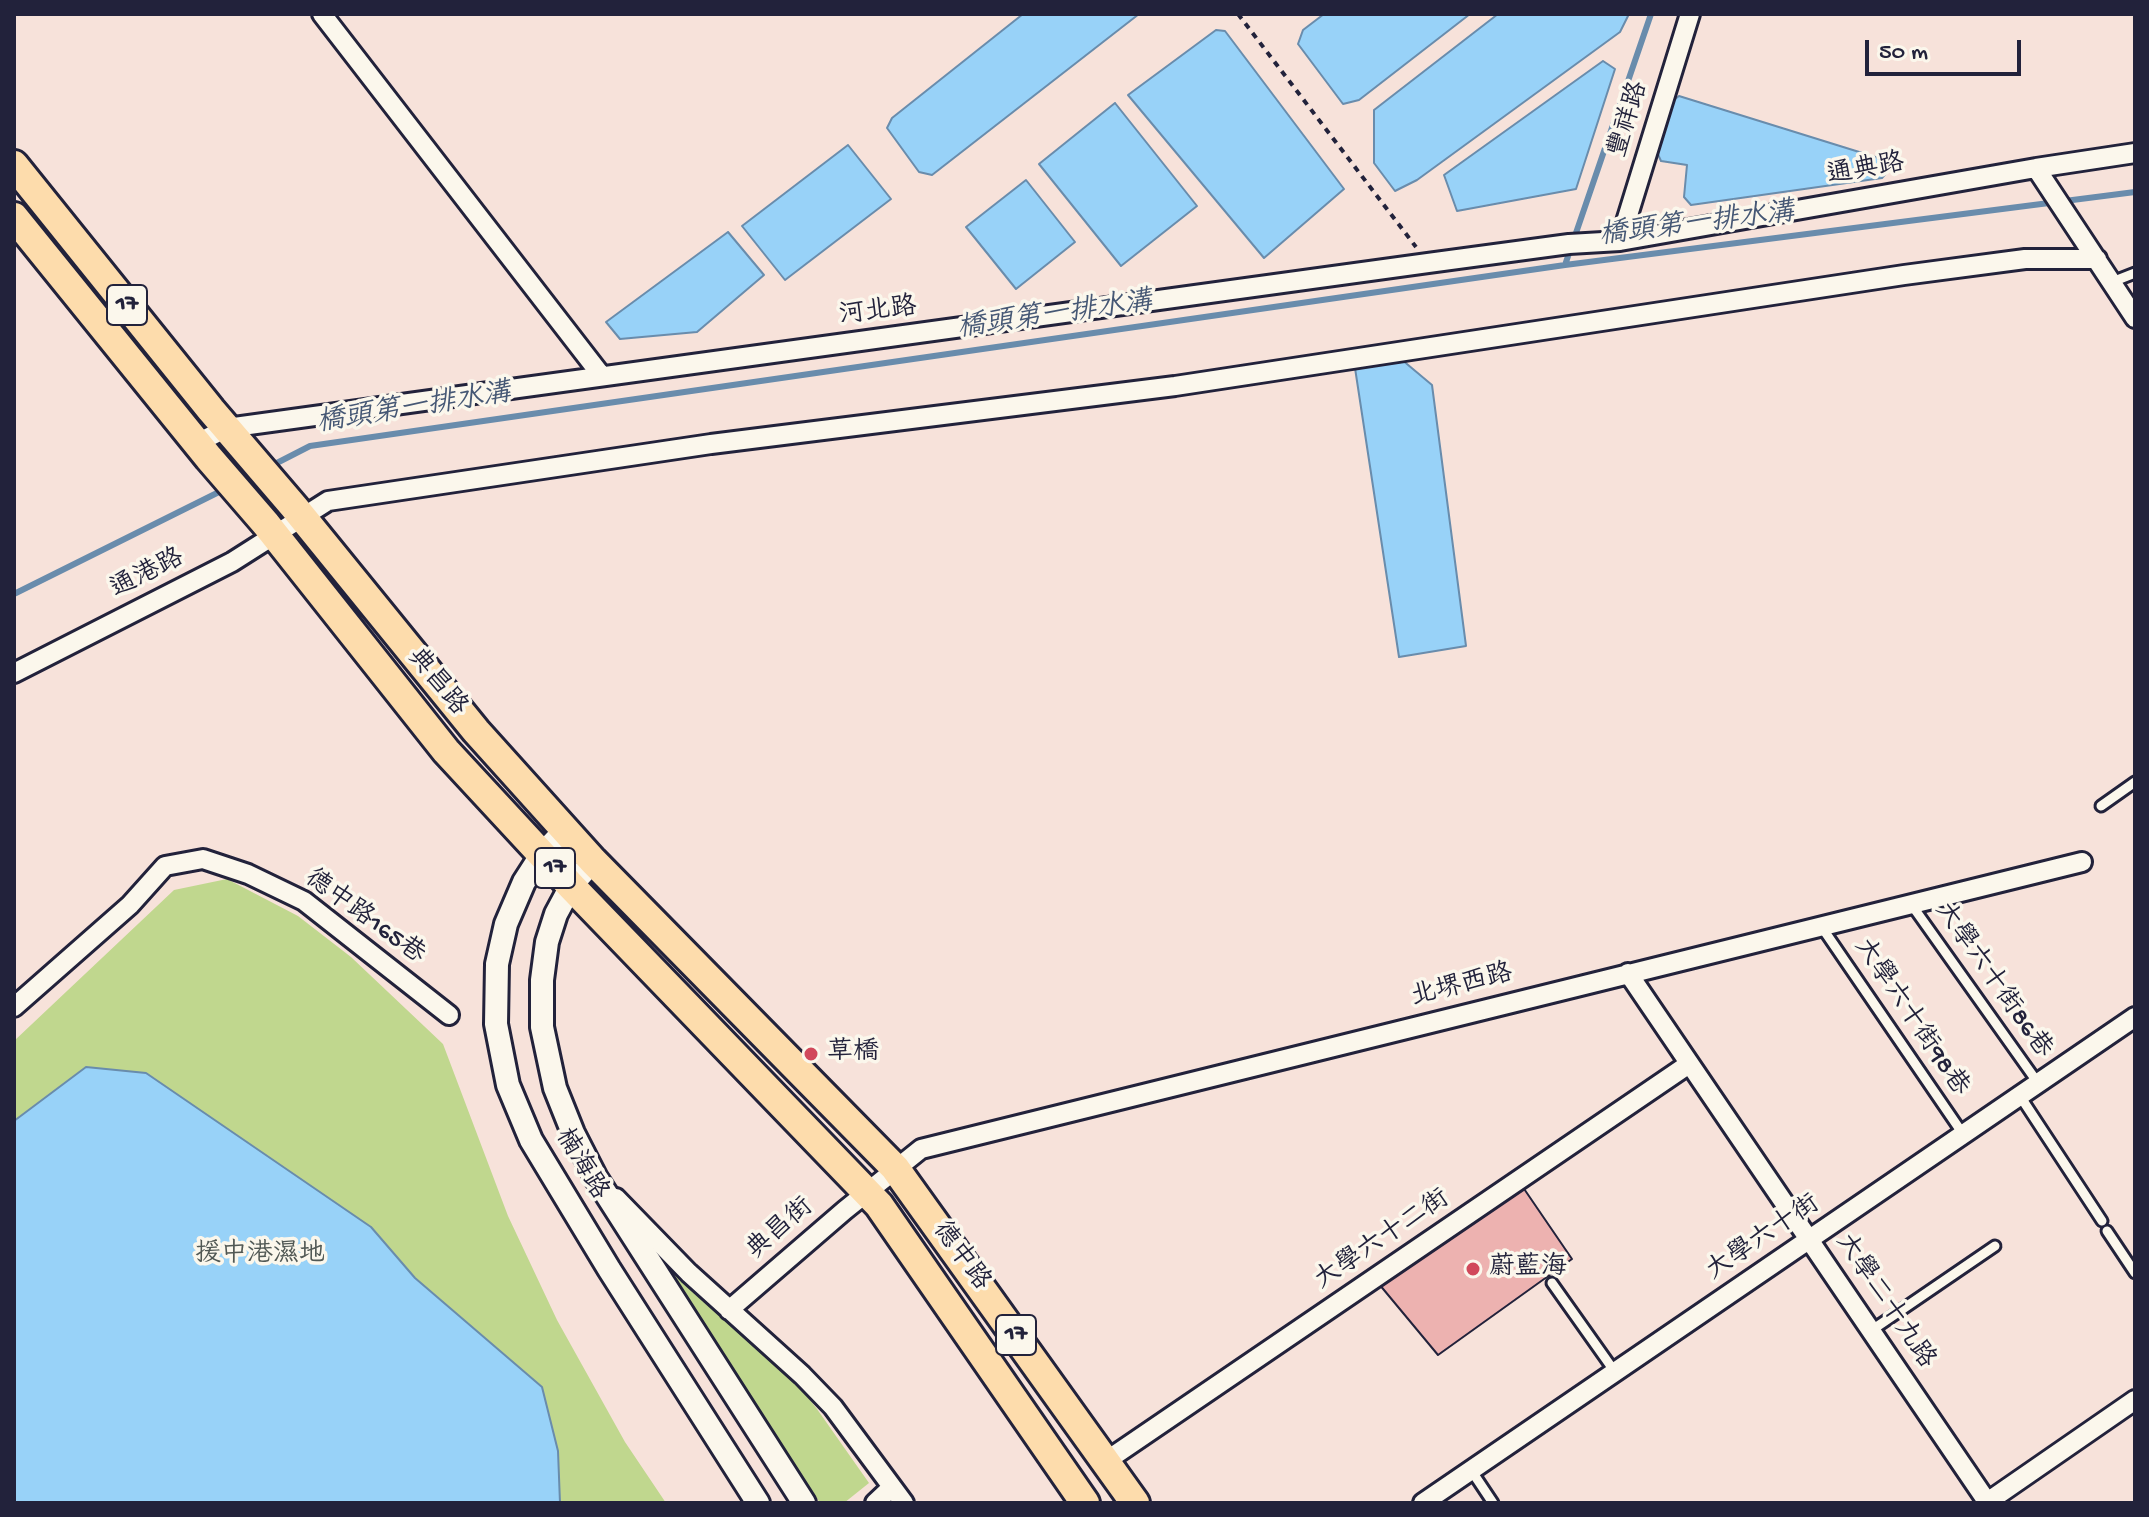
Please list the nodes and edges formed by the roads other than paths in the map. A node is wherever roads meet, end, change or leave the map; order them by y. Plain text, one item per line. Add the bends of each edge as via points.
1 (322, 14) edge
2 (1690, 14) edge
3 (2135, 153) edge
4 (14, 165) edge
5 (2039, 171) junction
6 (14, 217) edge
7 (1613, 241) junction
8 (1569, 244) joint
9 (2094, 255) junction
10 (2135, 273) edge
11 (2111, 283) junction
12 (2135, 318) edge
13 (601, 375) junction
14 (234, 436) junction
15 (203, 450) junction
16 (298, 512) junction
17 (270, 530) junction
18 (14, 673) edge
19 (2135, 782) edge
20 (2101, 806) dead end
21 (565, 830) junction
22 (542, 854) junction
23 (593, 861) junction
24 (2082, 862) dead end
25 (571, 886) junction
26 (1911, 904) junction
27 (1821, 926) junction
28 (1628, 973) junction
29 (14, 1007) edge
30 (449, 1015) dead end
31 (2135, 1017) edge
32 (1689, 1064) junction
33 (2038, 1083) junction
34 (2020, 1096) junction
35 (1963, 1134) junction
36 (895, 1168) junction
37 (596, 1178) junction
38 (867, 1191) junction
39 (1810, 1239) junction
40 (1995, 1246) dead end
41 (2135, 1273) edge
42 (1552, 1283) dead end
43 (729, 1310) junction
44 (1872, 1330) junction
45 (1615, 1372) junction
46 (2135, 1400) edge
47 (1106, 1461) junction
48 (1471, 1470) junction
49 (892, 1487) junction
50 (758, 1503) edge
51 (804, 1503) edge
52 (875, 1503) edge
53 (904, 1503) edge
54 (1085, 1503) edge
55 (1135, 1503) edge
56 (1423, 1503) edge
57 (1493, 1503) edge
58 (1987, 1503) edge

1 - 13 street
2 - 7 street, 豐祥路
3 - 5 street, 通典路
4 - 14 main road, 典昌路 / 17
5 - 7 street, 通典路
5 - 9 street
6 - 15 main road, 典昌路 / 17
7 - 8 street, 通典路
8 - 13 street, 河北路
9 - 11 street
9 - 16 street, 通港路 via 1965,267 1175,386 711,444 328,501
10 - 11 lane
11 - 12 street
13 - 14 street, 河北路
14 - 15 street, 河北路
14 - 16 main road, 典昌路 / 17
15 - 17 main road, 典昌路 / 17
16 - 17 street, 通港路
16 - 21 main road, 典昌路 / 17 via 476,731
17 - 18 street, 通港路 via 232,562
17 - 22 main road, 典昌路 / 17 via 446,751
19 - 20 lane
21 - 22 street, 楠海路
21 - 23 main road, 典昌路 / 17
22 - 25 main road, 典昌路 / 17
22 - 50 street, 楠海路 via 506,924 497,964 496,1024 508,1085 538,1152
23 - 25 street, 楠海路
23 - 36 main road, 典昌路 / 17
24 - 26 street, 北堺西路
25 - 37 street, 楠海路 via 547,942 542,1027 555,1088
25 - 38 main road, 典昌路 / 17
26 - 27 street, 北堺西路
26 - 33 lane, 大學六十街86巷
27 - 28 street, 北堺西路
27 - 35 lane, 大學六十街98巷
28 - 32 street, 大學二十九路
28 - 36 street, 北堺西路 via 921,1149
29 - 30 street, 德中路165巷 via 130,905 165,866 203,859 304,901
31 - 33 street, 大學六十街
32 - 39 street, 大學二十九路
32 - 47 street, 大學六十二街
33 - 34 street, 大學六十街
34 - 35 street, 大學六十街
34 - 41 lane
35 - 39 street, 大學六十街
36 - 38 street, 北堺西路
36 - 47 main road, 德中路 / 17
37 - 43 street, 楠海路
37 - 51 street, 楠海路
38 - 43 street, 典昌街
38 - 54 main road, 德中路 / 17
39 - 44 street, 大學二十九路
39 - 45 street, 大學六十街
40 - 44 lane
42 - 45 lane
43 - 49 street, 楠海路 via 833,1407
44 - 58 street, 大學二十九路
45 - 48 street, 大學六十街
46 - 58 street
47 - 55 main road, 德中路 / 17
48 - 56 street, 大學六十街
48 - 57 lane
49 - 52 street
49 - 53 street, 楠海路

